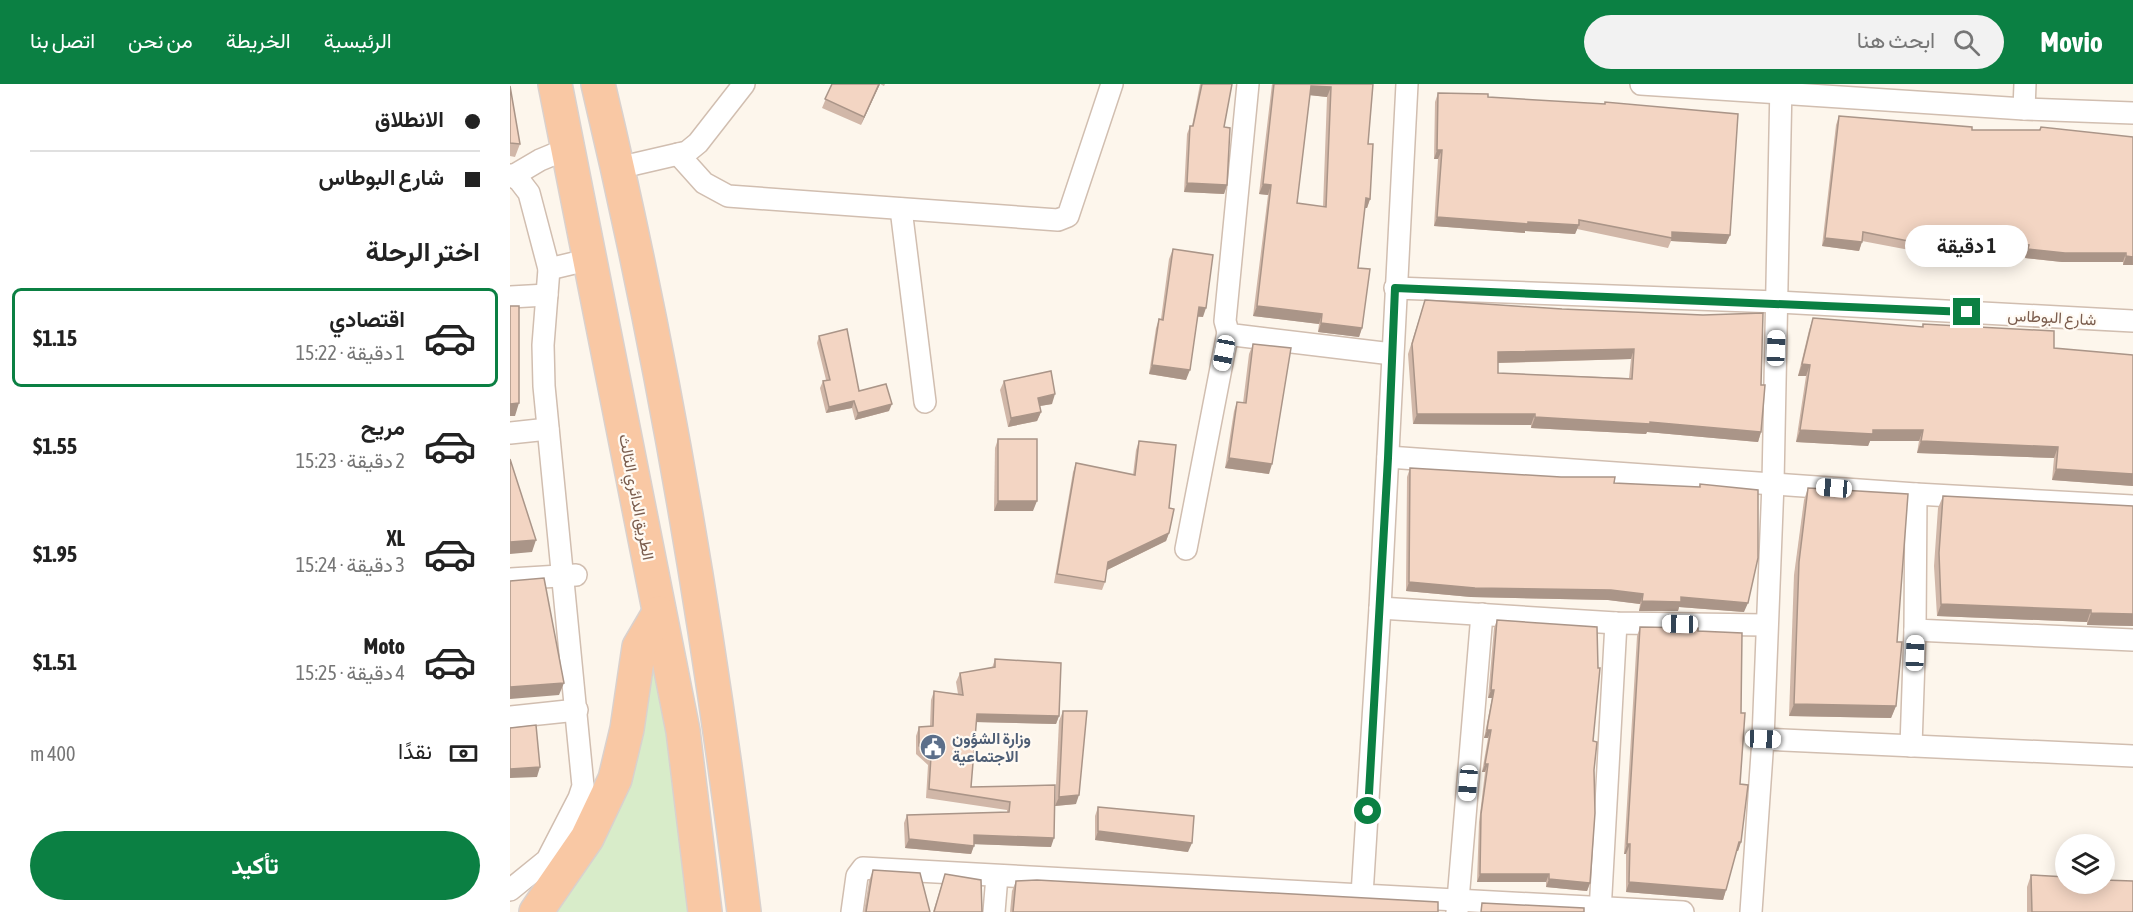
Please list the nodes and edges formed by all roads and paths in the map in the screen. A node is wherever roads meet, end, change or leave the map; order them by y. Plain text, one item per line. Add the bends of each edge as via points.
1 (555, 84) edge
2 (598, 84) edge
3 (744, 84) edge
4 (1112, 84) edge
5 (1248, 84) edge
6 (1407, 84) edge
7 (1641, 84) edge
8 (2025, 84) edge
9 (1780, 89) edge
10 (2025, 109) junction
11 (2133, 113) edge
12 (570, 148) junction
13 (678, 154) junction
14 (618, 168) junction
15 (511, 176) edge
16 (901, 209) junction
17 (591, 259) junction
18 (549, 269) junction
19 (1395, 288) junction
20 (547, 295) junction
21 (510, 297) edge
22 (1778, 302) junction
23 (2133, 321) edge
24 (1228, 332) junction
25 (1392, 354) junction
26 (926, 402) dead end
27 (548, 429) junction
28 (510, 433) edge
29 (1388, 458) junction
30 (1773, 483) junction
31 (1916, 494) junction
32 (2133, 506) edge
33 (1186, 549) dead end
34 (570, 575) junction
35 (510, 579) edge
36 (1380, 608) junction
37 (659, 614) junction
38 (1482, 614) junction
39 (1616, 623) junction
40 (1765, 625) junction
41 (1916, 630) junction
42 (2133, 640) edge
43 (577, 710) junction
44 (510, 717) edge
45 (1763, 739) junction
46 (1911, 746) junction
47 (2133, 756) edge
48 (997, 876) junction
49 (510, 890) edge
50 (1362, 895) junction
51 (1457, 906) edge
52 (1600, 909) edge
53 (536, 912) edge
54 (705, 912) edge
55 (744, 912) edge
56 (852, 912) edge
57 (994, 912) edge
58 (1683, 912) edge
59 (1751, 912) edge

1 - 12 highway, الطريق الدائري الثالث
2 - 14 highway
3 - 13 street via 698,143
4 - 16 street via 1068,216
5 - 24 street via 1225,321
6 - 19 street
7 - 9 street
8 - 10 street
9 - 10 street
9 - 22 street
10 - 11 street
12 - 15 street
12 - 17 highway, الطريق الدائري الثالث
13 - 14 street
13 - 16 street via 704,183 728,196
14 - 55 highway via 684,509 724,752
15 - 18 street via 525,186 534,205
16 - 26 street
17 - 18 street
17 - 37 highway, الطريق الدائري الثالث
18 - 20 street
19 - 22 street, شارع البوطاس
19 - 25 street
20 - 21 street
20 - 27 street via 543,345
22 - 23 street, شارع البوطاس
22 - 30 street
24 - 25 street
24 - 33 street
25 - 29 street
27 - 28 street
27 - 34 street
29 - 30 street
29 - 36 street
30 - 31 street
30 - 40 street
31 - 32 street
31 - 41 street
34 - 35 street
34 - 43 street
36 - 38 street
36 - 50 street
37 - 53 highway via 639,647 615,779 587,838
37 - 54 highway, الطريق الدائري الثالث via 682,731
38 - 39 street
38 - 51 street
39 - 40 street
39 - 52 street
40 - 45 street
41 - 42 street
41 - 46 street
43 - 44 street
43 - 49 street via 583,786 579,798 547,860
45 - 46 street
45 - 59 street
46 - 47 street
48 - 50 street
48 - 56 street via 863,868 857,876
48 - 57 street
50 - 51 street
51 - 52 street
52 - 58 street

